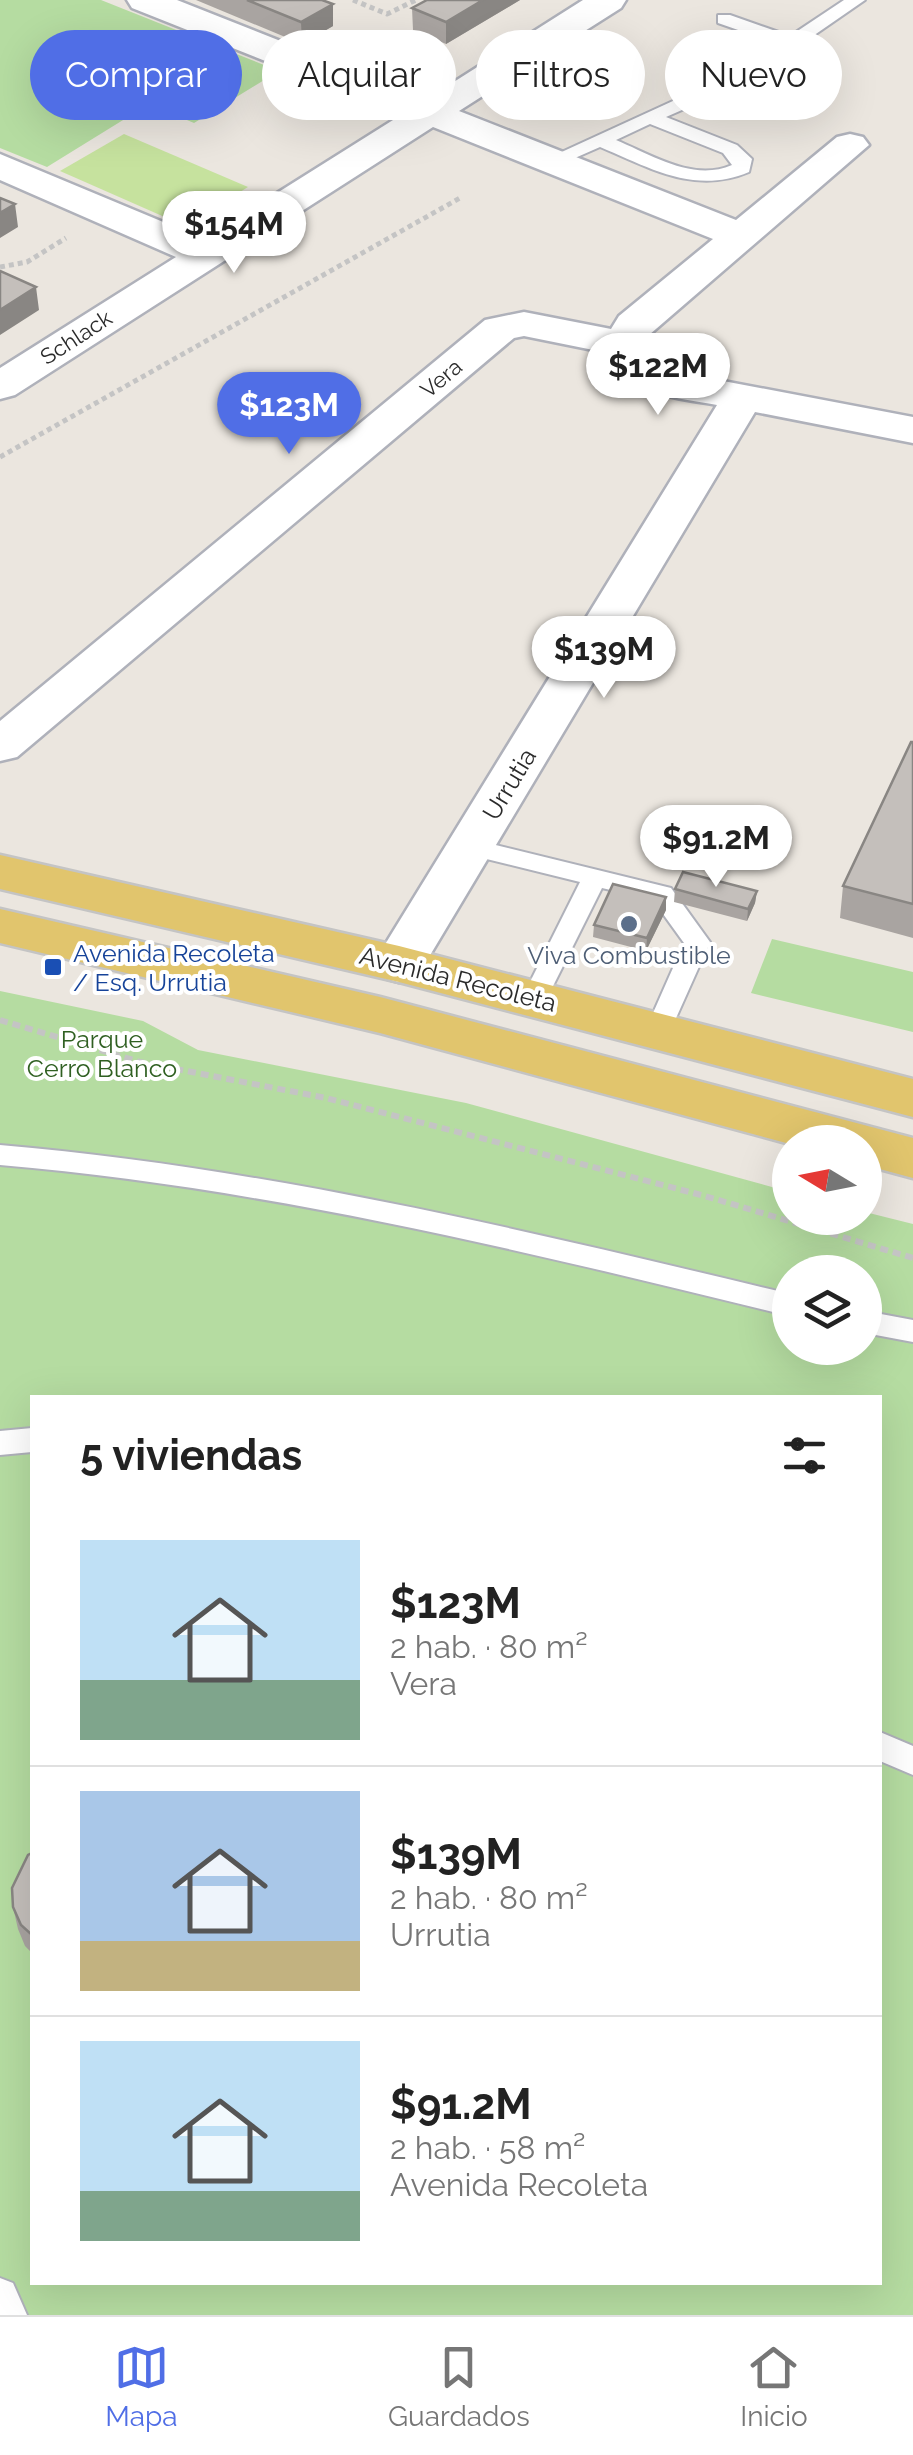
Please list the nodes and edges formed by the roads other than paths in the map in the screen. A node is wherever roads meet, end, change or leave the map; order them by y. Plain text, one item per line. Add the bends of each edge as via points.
1 (145, 0) edge
2 (608, 0) edge
3 (856, 0) edge
4 (724, 19) dead end
5 (757, 30) edge
6 (811, 30) edge
7 (262, 46) edge
8 (456, 100) edge
9 (665, 112) edge
10 (651, 118) junction
11 (424, 120) edge
12 (449, 120) edge
13 (601, 140) junction
14 (850, 145) dead end
15 (552, 161) junction
16 (0, 166) edge
17 (741, 236) junction
18 (204, 254) junction
19 (632, 345) junction
20 (0, 386) edge
21 (743, 398) junction
22 (913, 430) edge
23 (0, 746) edge
24 (471, 847) junction
25 (0, 872) edge
26 (595, 878) junction
27 (0, 926) edge
28 (399, 964) junction
29 (535, 998) junction
30 (323, 1002) junction
31 (659, 1030) junction
32 (913, 1098) edge
33 (791, 1125) edge
34 (882, 1150) edge
35 (0, 1155) edge
36 (913, 1158) edge
37 (772, 1301) edge
38 (882, 1326) edge
39 (913, 1332) edge
40 (30, 1440) edge
41 (0, 1443) edge
42 (882, 1747) edge
43 (913, 1761) edge
44 (0, 2296) edge
45 (8, 2315) edge

1 - 7 street
2 - 8 street, Schlack
3 - 6 lane
4 - 5 lane
9 - 10 lane
10 - 13 lane
10 - 13 lane via 730,149 742,168 727,178 697,178
11 - 18 street, Schlack
12 - 15 street
13 - 15 lane
14 - 17 street
15 - 17 street
16 - 18 street
17 - 19 street via 634,325
18 - 20 street, Schlack
19 - 21 street via 658,379
19 - 23 street, Vera via 524,324 500,328
21 - 22 street
21 - 24 street, Urrutia
24 - 26 lane
24 - 28 street, Urrutia
25 - 28 main road, Avenida Recoleta
26 - 29 lane
26 - 31 lane via 662,894 697,942
27 - 30 main road
28 - 29 main road, Avenida Recoleta
28 - 30 main road via 381,984
29 - 31 main road, Avenida Recoleta
30 - 33 main road
31 - 32 main road, Avenida Recoleta
34 - 36 main road
35 - 37 lane via 315,1194
38 - 39 lane
40 - 41 lane
42 - 43 lane
44 - 45 lane

